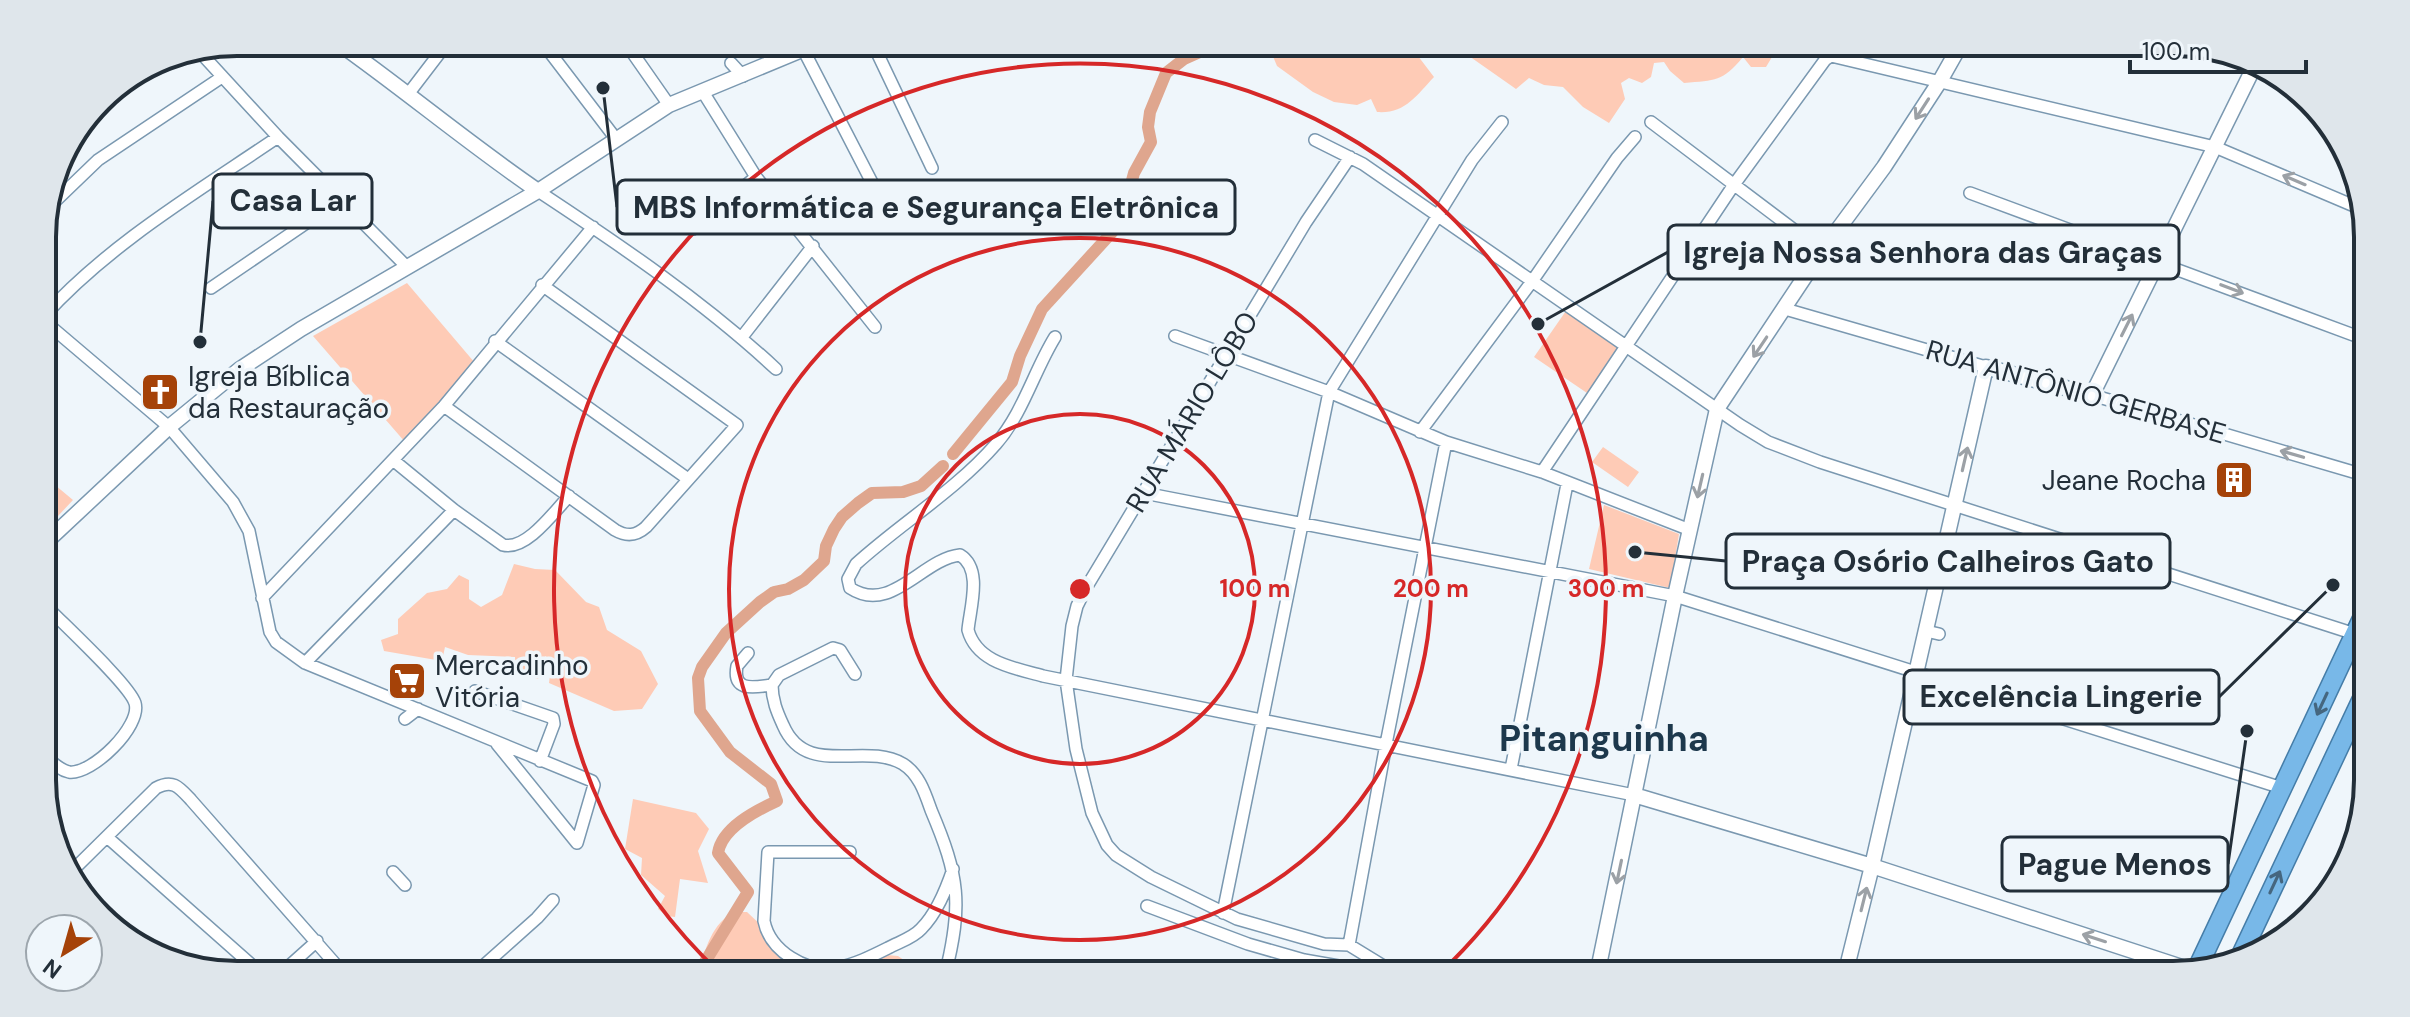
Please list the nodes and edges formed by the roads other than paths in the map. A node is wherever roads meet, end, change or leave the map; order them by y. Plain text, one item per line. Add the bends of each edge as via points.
1 (360, 56) edge
2 (437, 56) edge
3 (553, 56) edge
4 (635, 56) edge
5 (792, 56) edge
6 (807, 56) edge
7 (879, 56) edge
8 (1954, 56) edge
9 (206, 59) edge
10 (731, 63) dead end
11 (2251, 74) edge
12 (743, 76) junction
13 (222, 77) junction
14 (1940, 81) junction
15 (703, 92) junction
16 (409, 93) junction
17 (669, 105) junction
18 (1502, 122) dead end
19 (1651, 122) dead end
20 (278, 137) junction
21 (1635, 137) dead end
22 (616, 139) junction
23 (1315, 140) dead end
24 (2215, 147) junction
25 (1350, 157) junction
26 (932, 168) dead end
27 (756, 177) junction
28 (1733, 186) junction
29 (538, 191) junction
30 (1970, 193) dead end
31 (61, 196) edge
32 (340, 200) junction
33 (881, 200) dead end
34 (2351, 204) edge
35 (1439, 216) junction
36 (593, 227) junction
37 (693, 229) dead end
38 (813, 246) junction
39 (1822, 251) junction
40 (2159, 262) junction
41 (406, 266) junction
42 (1533, 280) junction
43 (542, 285) junction
44 (211, 288) dead end
45 (56, 303) edge
46 (1785, 309) junction
47 (875, 327) dead end
48 (56, 329) edge
49 (2354, 335) edge
50 (1175, 336) dead end
51 (742, 337) junction
52 (1055, 337) dead end
53 (495, 341) junction
54 (1627, 345) junction
55 (1226, 356) junction
56 (1986, 367) junction
57 (776, 369) dead end
58 (1329, 392) junction
59 (2092, 395) junction
60 (444, 406) junction
61 (1717, 409) junction
62 (169, 427) junction
63 (1420, 432) junction
64 (1446, 442) junction
65 (393, 460) junction
66 (1542, 472) junction
67 (2354, 472) edge
68 (688, 479) junction
69 (1567, 484) junction
70 (1144, 493) junction
71 (569, 496) junction
72 (1954, 505) junction
73 (454, 510) junction
74 (1303, 523) junction
75 (1690, 530) junction
76 (56, 532) edge
77 (1426, 547) junction
78 (1550, 571) junction
79 (1675, 596) junction
80 (262, 598) junction
81 (56, 616) edge
82 (2354, 634) edge
83 (2354, 636) edge
84 (748, 653) dead end
85 (305, 663) junction
86 (1963, 670) dead end
87 (1917, 671) junction
88 (855, 674) dead end
89 (1988, 678) dead end
90 (1066, 680) junction
91 (772, 685) junction
92 (1959, 685) junction
93 (475, 691) dead end
94 (1984, 693) junction
95 (418, 709) junction
96 (2354, 716) edge
97 (405, 719) dead end
98 (1261, 719) junction
99 (496, 743) junction
100 (1386, 744) junction
101 (540, 761) junction
102 (56, 764) edge
103 (1511, 769) junction
104 (2282, 788) junction
105 (1634, 795) junction
106 (107, 837) junction
107 (850, 852) dead end
108 (78, 865) edge
109 (1872, 866) junction
110 (954, 868) junction
111 (393, 872) dead end
112 (405, 885) dead end
113 (553, 900) dead end
114 (1147, 906) dead end
115 (1223, 913) junction
116 (317, 941) junction
117 (1349, 945) junction
118 (2246, 945) edge
119 (2201, 959) edge
120 (247, 961) edge
121 (295, 961) edge
122 (333, 961) edge
123 (489, 961) edge
124 (797, 961) edge
125 (856, 961) edge
126 (948, 961) edge
127 (1311, 961) edge
128 (1370, 961) edge
129 (1600, 961) edge
130 (1848, 961) edge
131 (2164, 961) edge

1 - 16 street
2 - 16 street
3 - 22 street
4 - 17 street
5 - 12 street
6 - 33 street
7 - 26 street
8 - 14 street
9 - 13 street
10 - 12 street
11 - 24 street
12 - 15 street
13 - 20 street
13 - 31 street via 98,160
14 - 24 street
14 - 28 street via 1831,56
14 -> 39 street
15 - 17 street
15 - 27 street
16 - 29 street
17 - 22 street
18 - 35 street
19 - 28 street
20 - 32 street
20 - 45 street via 140,232
21 - 42 street
22 - 29 street
23 - 25 street
34 -> 24 street
24 - 40 street
25 - 35 street
25 - 55 street, RUA MÁRIO LÔBO
27 - 37 street
27 - 38 street
28 - 39 street
28 - 54 street
29 - 36 street
29 - 41 street
30 - 40 street
32 - 41 street
32 - 44 street
35 - 42 street
35 - 58 street
36 - 43 street
36 - 51 street
38 - 47 street
38 - 51 street
39 - 46 street
40 -> 49 street
59 -> 40 street
41 - 62 street via 240,369
42 - 54 street
42 - 63 street
43 - 53 street
43 - 68 street via 737,425
46 - 56 street, RUA ANTÔNIO GERBASE
46 -> 61 street
48 - 62 street
50 - 55 street
51 - 57 street
52 - 90 street via 997,443 856,564 848,584 861,593 885,593 960,555 973,574 968,630 977,649 1002,664
53 - 60 street
53 - 68 street
54 - 61 street
54 - 66 street
55 - 58 street
55 - 70 street, RUA MÁRIO LÔBO
56 - 59 street, RUA ANTÔNIO GERBASE
72 -> 56 street
58 - 63 street
58 - 74 street
67 -> 59 street, RUA ANTÔNIO GERBASE
60 - 65 street
60 - 71 street
61 - 72 street via 1768,442
61 -> 75 street
62 - 76 street
62 - 80 street via 242,515
63 - 64 street
64 - 66 street
64 - 77 street
65 - 73 street
65 - 80 street
66 - 69 street
68 - 71 street via 635,535 621,534
69 - 75 street
69 - 78 street
70 - 74 street
70 - 90 street, RUA MÁRIO LÔBO via 1077,606
71 - 73 street via 523,543 509,547
72 - 82 street
72 - 87 street via 1932,632
73 - 85 street
74 - 77 street
74 - 98 street
75 - 79 street
77 - 78 street
77 - 100 street
78 - 79 street
78 - 103 street
79 - 87 street
79 - 105 street
80 - 85 street via 262,629
81 - 102 street via 129,691 136,714 132,725 94,764 72,773
83 -> 104 highway
84 - 91 street via 737,666 738,679 751,688
85 - 95 street
86 - 92 street
87 - 92 street
87 - 109 street
88 - 91 street via 840,650 833,648 779,675
89 - 94 street
90 - 98 street
90 - 115 street, RUA MÁRIO LÔBO via 1076,749 1092,813 1107,845 1151,877
91 - 110 street via 787,734 805,751 891,759 914,773
92 - 94 street
93 - 101 street via 550,715 554,724
94 - 104 street
95 - 97 street
95 - 99 street
118 -> 96 highway
98 - 100 street
98 - 115 street
99 - 101 street
99 - 101 street via 577,843 594,783
100 - 103 street
100 - 117 street
103 - 105 street
104 - 119 highway
105 - 109 street
105 -> 129 street
106 - 108 street
106 - 116 street via 156,788 166,783 178,787
106 - 120 street
107 - 124 street via 768,852 766,932
130 -> 109 street
131 -> 109 street
110 - 125 street via 937,907 916,934
110 - 126 street via 957,926
111 - 112 street
113 - 123 street
114 - 127 street
115 - 117 street, RUA MÁRIO LÔBO via 1324,944
116 - 121 street
116 - 122 street
117 - 128 street

